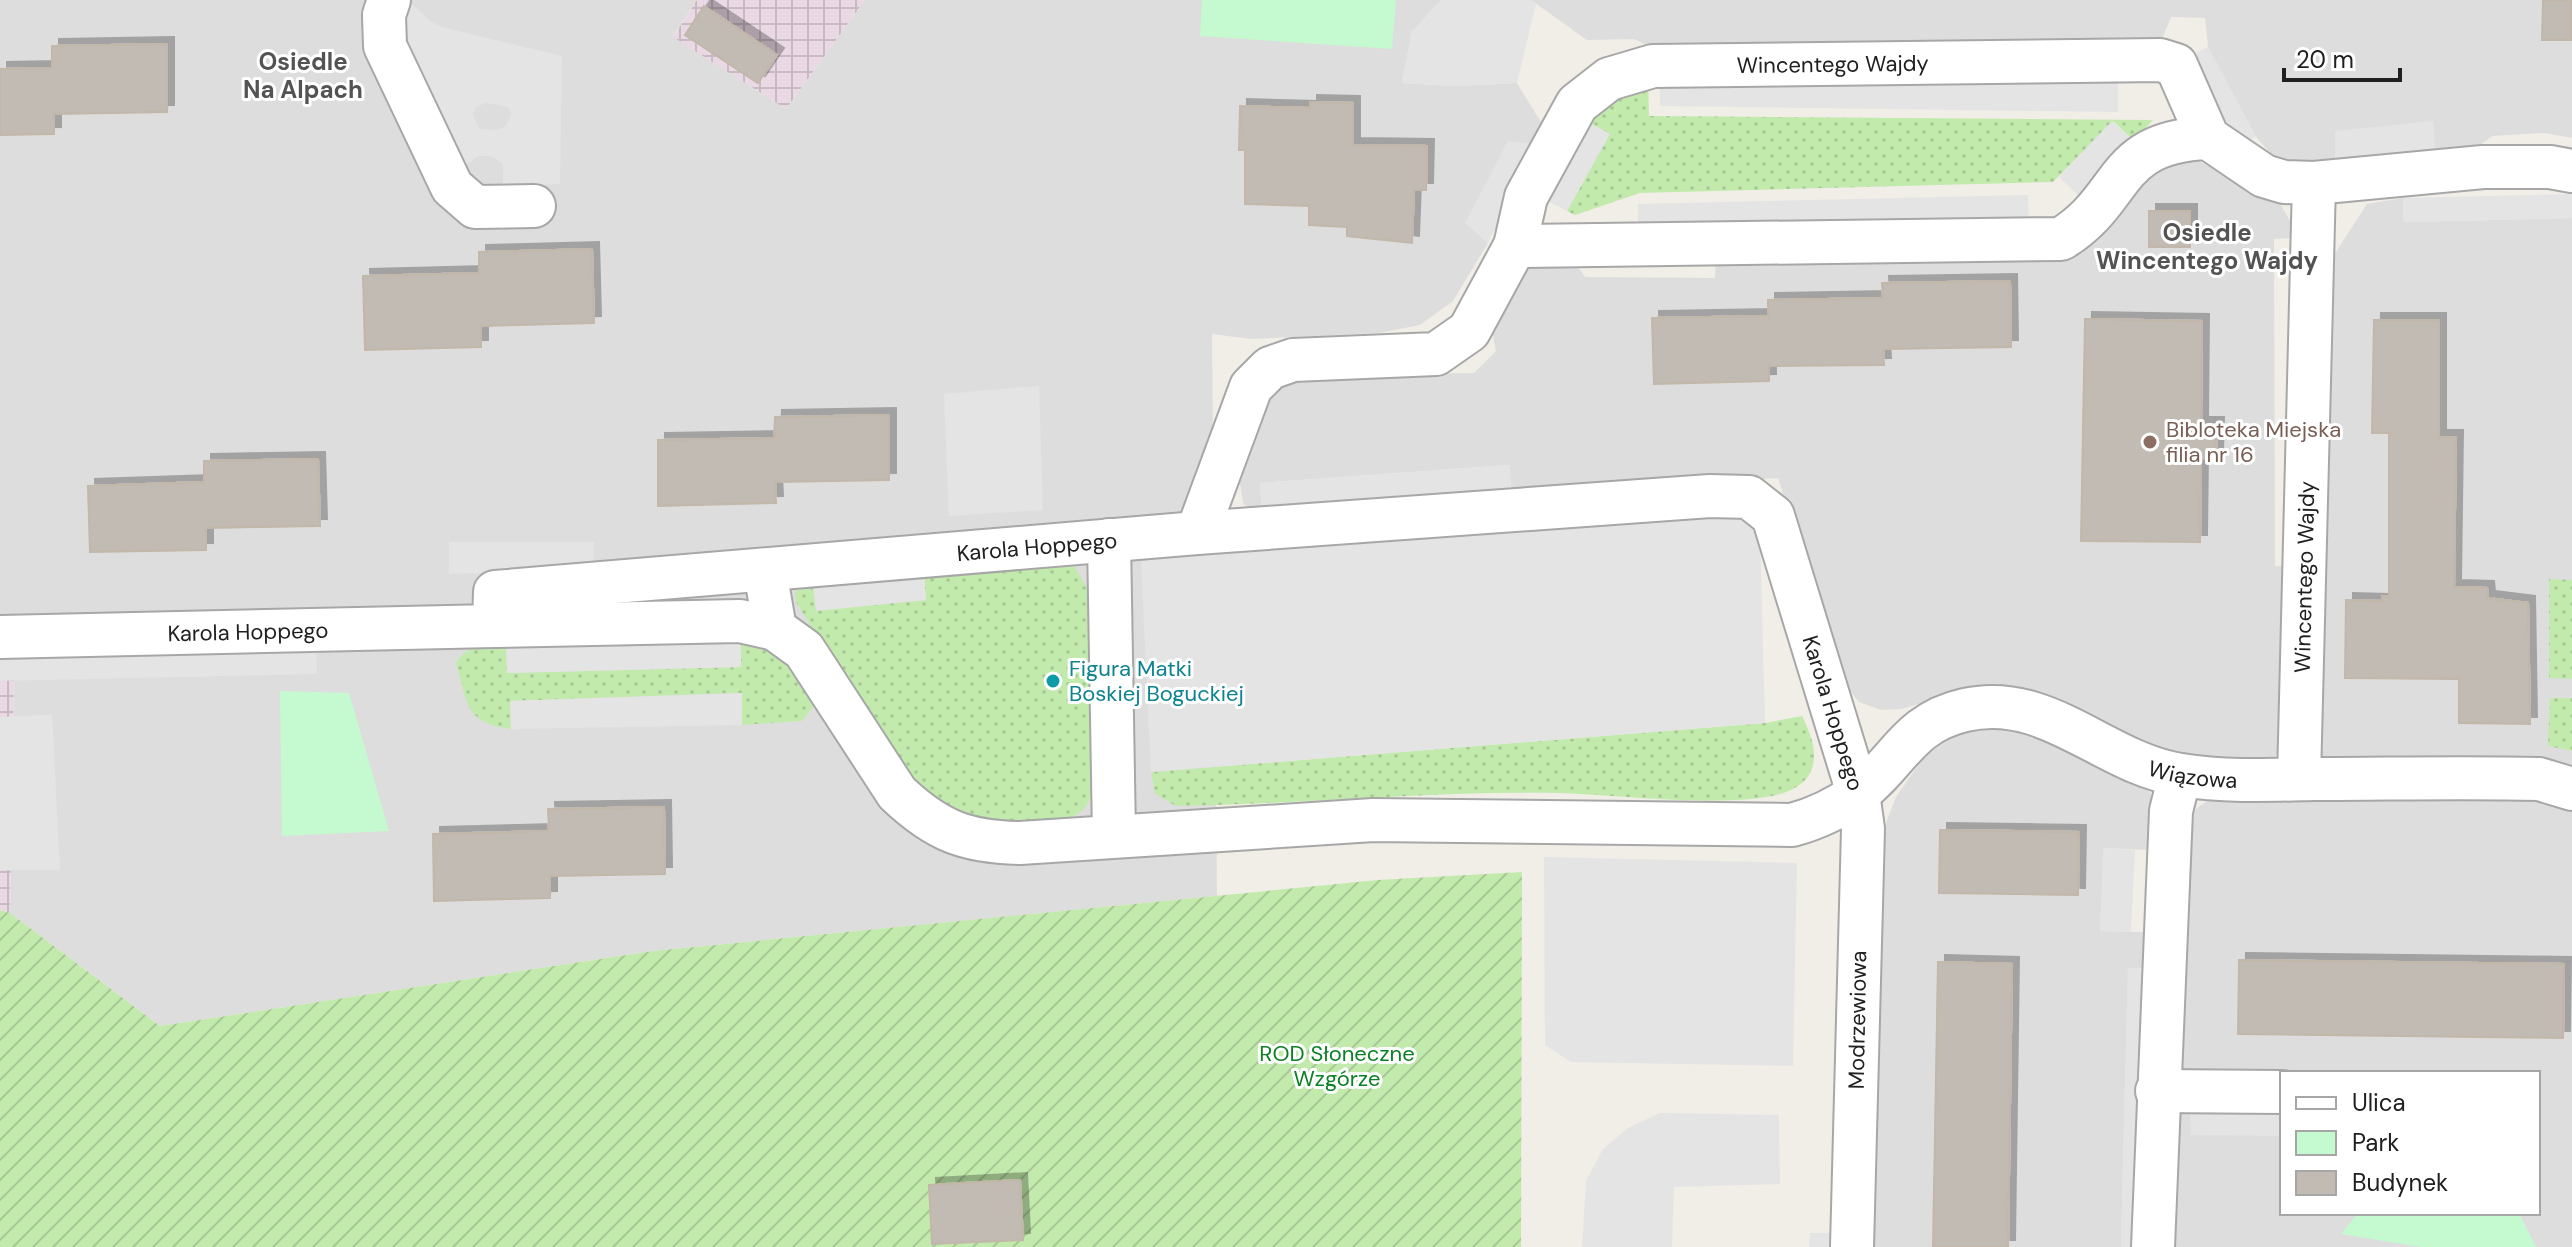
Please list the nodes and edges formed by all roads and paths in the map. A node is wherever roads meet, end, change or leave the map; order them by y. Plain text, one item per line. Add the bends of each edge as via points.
1 (389, 0) edge
2 (2208, 138) junction
3 (2572, 171) edge
4 (2314, 183) junction
5 (534, 206) dead end
6 (1515, 246) junction
7 (1197, 533) junction
8 (1109, 540) junction
9 (765, 571) junction
10 (494, 626) junction
11 (775, 629) junction
12 (0, 637) edge
13 (2180, 775) junction
14 (2299, 779) junction
15 (2572, 789) edge
16 (1858, 793) junction
17 (1114, 835) junction
18 (2157, 1091) junction
19 (2280, 1092) edge
20 (1852, 1247) edge
21 (2153, 1247) edge

1 - 5 street via 385,46 452,187 475,207
2 - 4 street via 2264,176
2 - 6 street via 2174,140 2139,156 2079,228 2061,239
2 - 6 street, Wincentego Wajdy via 2176,65 2160,60 1653,66 1609,79 1577,104 1526,197
3 - 4 street via 2483,167
4 - 14 street, Wincentego Wajdy
6 - 7 street, Wincentego Wajdy via 1469,331 1436,354 1293,360 1270,368 1251,387
7 - 8 street
7 - 16 street, Karola Hoppego via 1749,497 1773,516
8 - 9 street, Karola Hoppego
8 - 17 street, Karola Hoppego
9 - 10 street, Karola Hoppego via 495,592
9 - 11 street
10 - 11 street, Karola Hoppego via 740,621
10 - 12 street, Karola Hoppego
11 - 17 street, Karola Hoppego via 804,650 897,793 954,835 1020,843
13 - 14 street, Wiązowa
13 - 16 street, Wiązowa via 2145,765 2048,717 1987,708 1945,716 1925,727
13 - 18 street via 2171,811
14 - 15 street, Wiązowa via 2526,779
16 - 17 street, Karola Hoppego via 1810,820 1772,826 1373,820
16 - 20 street, Modrzewiowa via 1863,829
18 - 19 street
18 - 21 street

